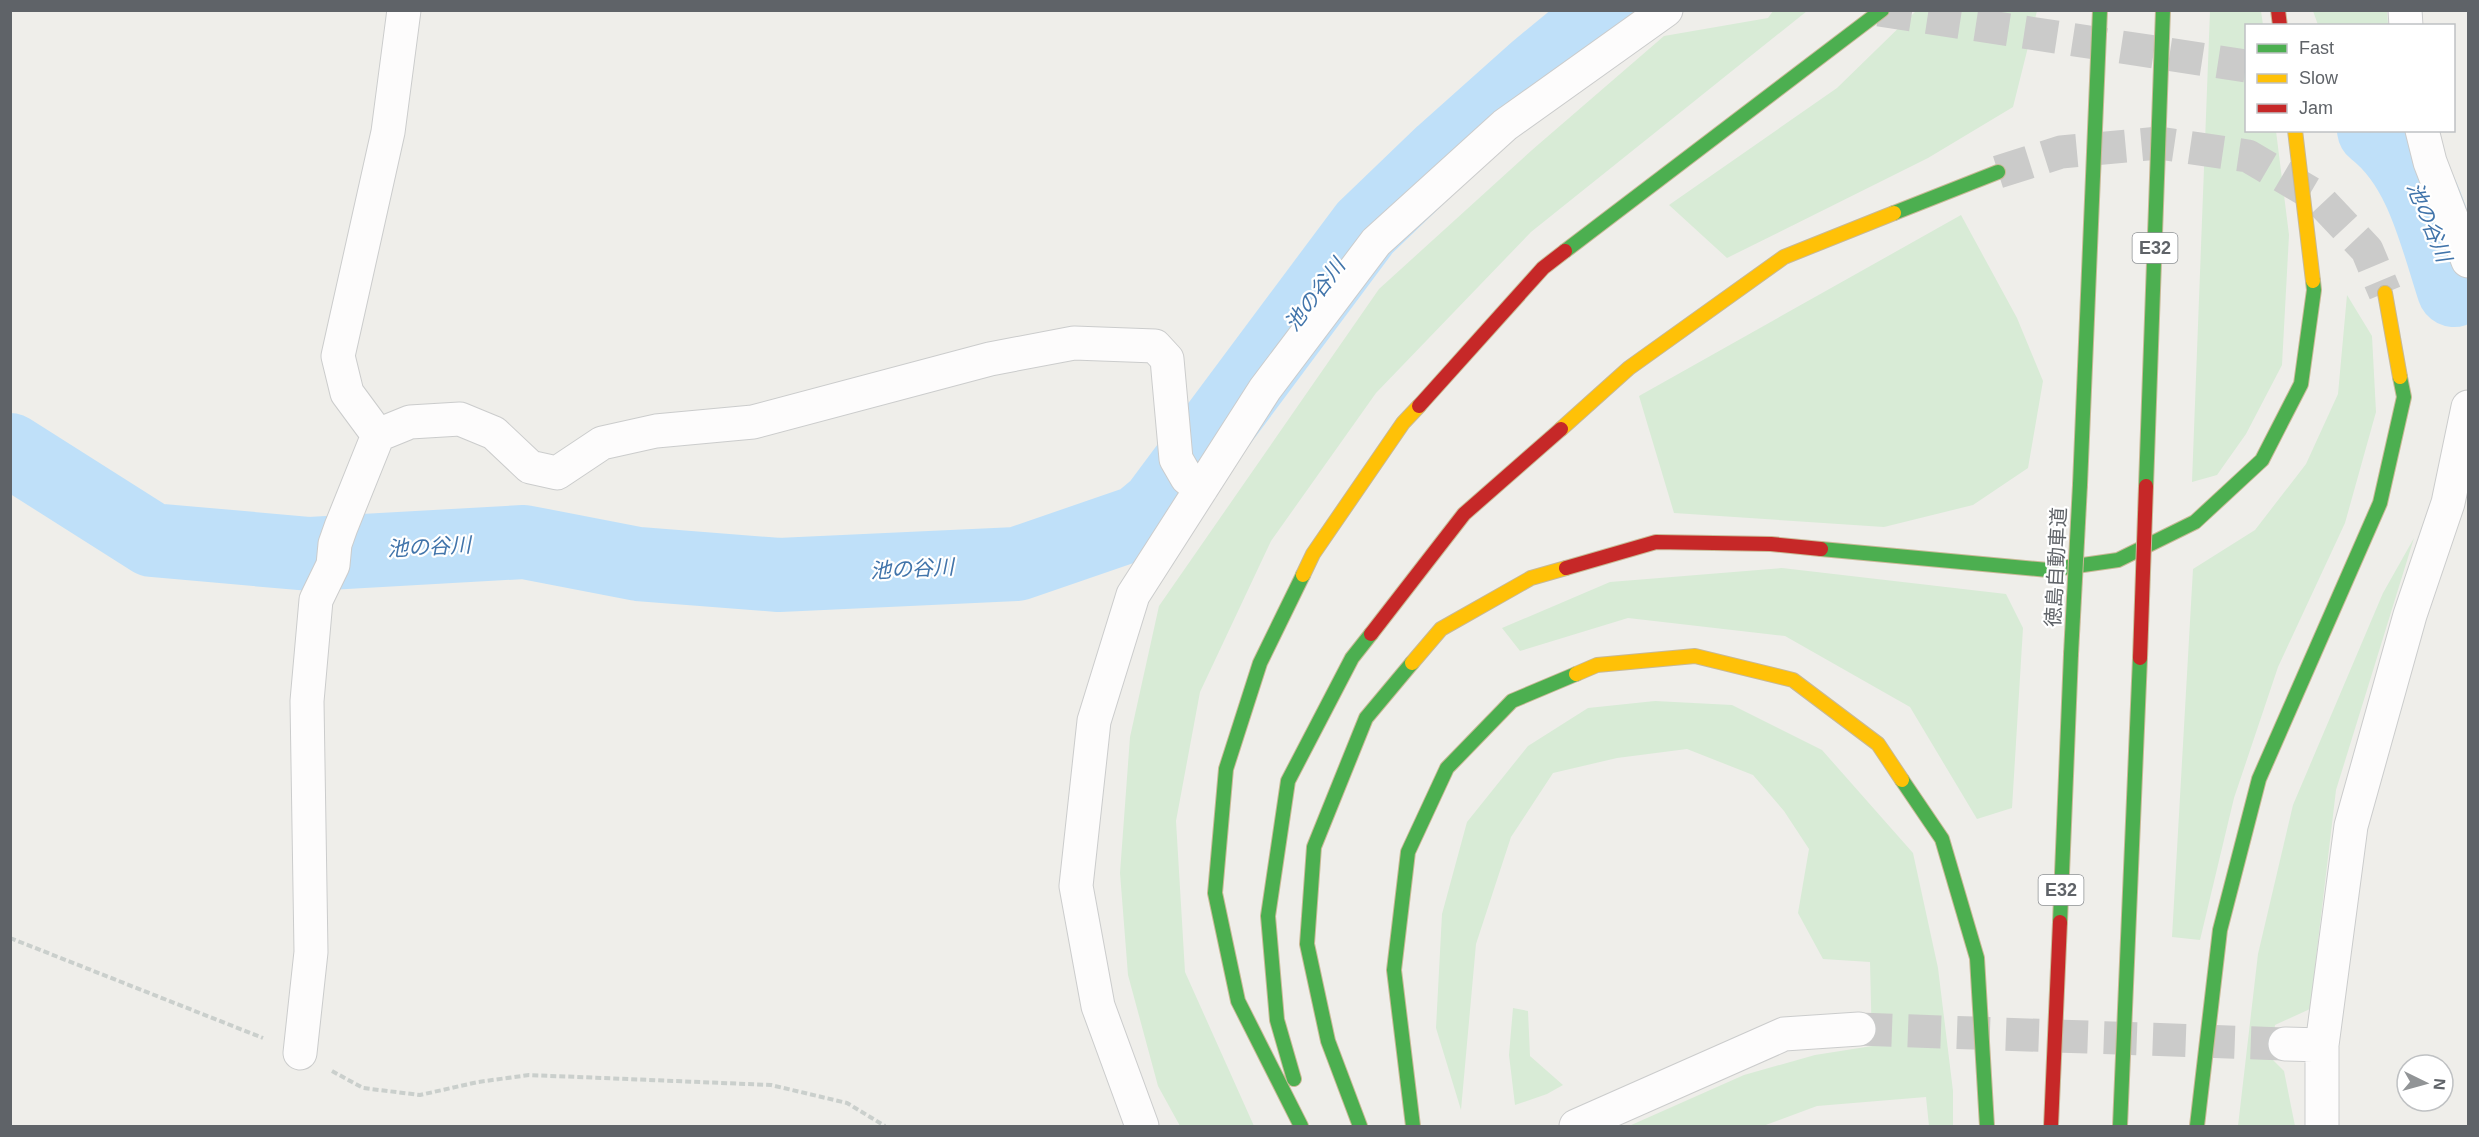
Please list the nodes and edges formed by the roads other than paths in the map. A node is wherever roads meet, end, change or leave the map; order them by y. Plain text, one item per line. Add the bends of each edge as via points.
1 (404, 10) edge
2 (1666, 10) edge
3 (1882, 10) edge
4 (2100, 10) edge
5 (2163, 10) edge
6 (2295, 132) edge
7 (2422, 132) edge
8 (1998, 172) tunnel mouth
9 (2469, 261) edge
10 (2385, 293) tunnel mouth
11 (2469, 407) edge
12 (378, 435) junction
13 (1188, 475) junction
14 (2458, 503) edge
15 (1859, 1029) tunnel mouth
16 (2285, 1044) tunnel mouth
17 (2322, 1045) junction
18 (300, 1053) road end
19 (1142, 1126) edge
20 (1301, 1126) edge
21 (1307, 1126) edge
22 (1360, 1126) edge
23 (1413, 1126) edge
24 (1576, 1126) edge
25 (1987, 1126) edge
26 (2051, 1126) edge
27 (2120, 1126) edge
28 (2197, 1126) edge
29 (2322, 1126) edge

1 - 12 street via 388,132 338,356 347,393
2 - 13 street via 1505,124 1376,242 1265,388
3 - 20 highway via 1543,268 1403,423 1313,554 1260,663 1226,769 1215,893 1238,1001
4 - 26 highway, 徳島自動車道 / E32, bridge
5 - 27 highway, E32, bridge
6 - 22 highway via 2314,290 2301,384 2262,460 2195,522 2118,560 2048,570 1771,544 1656,542 1531,578 1442,629 1366,718 1314,847 1307,944 1328,1041
7 - 9 street via 2430,162
8 - 21 highway via 1784,256 1629,368 1464,513 1352,658 1288,781 1268,916 1277,1020
10 - 28 highway via 2404,397 2380,503 2259,779 2220,930
11 - 14 street
12 - 13 street via 410,422 460,419 494,433 530,467 557,472 602,443 656,431 753,422 990,359 1074,343 1155,346 1167,359
12 - 18 street via 316,600 308,701 311,952
13 - 19 street via 1133,595 1094,721 1076,886 1098,1006
14 - 17 street via 2410,615 2351,826
15 - 24 street via 1784,1034
16 - 17 street
17 - 29 street
23 - 25 highway via 1394,970 1408,852 1447,768 1512,701 1597,665 1695,656 1793,680 1878,744 1942,839 1977,958

